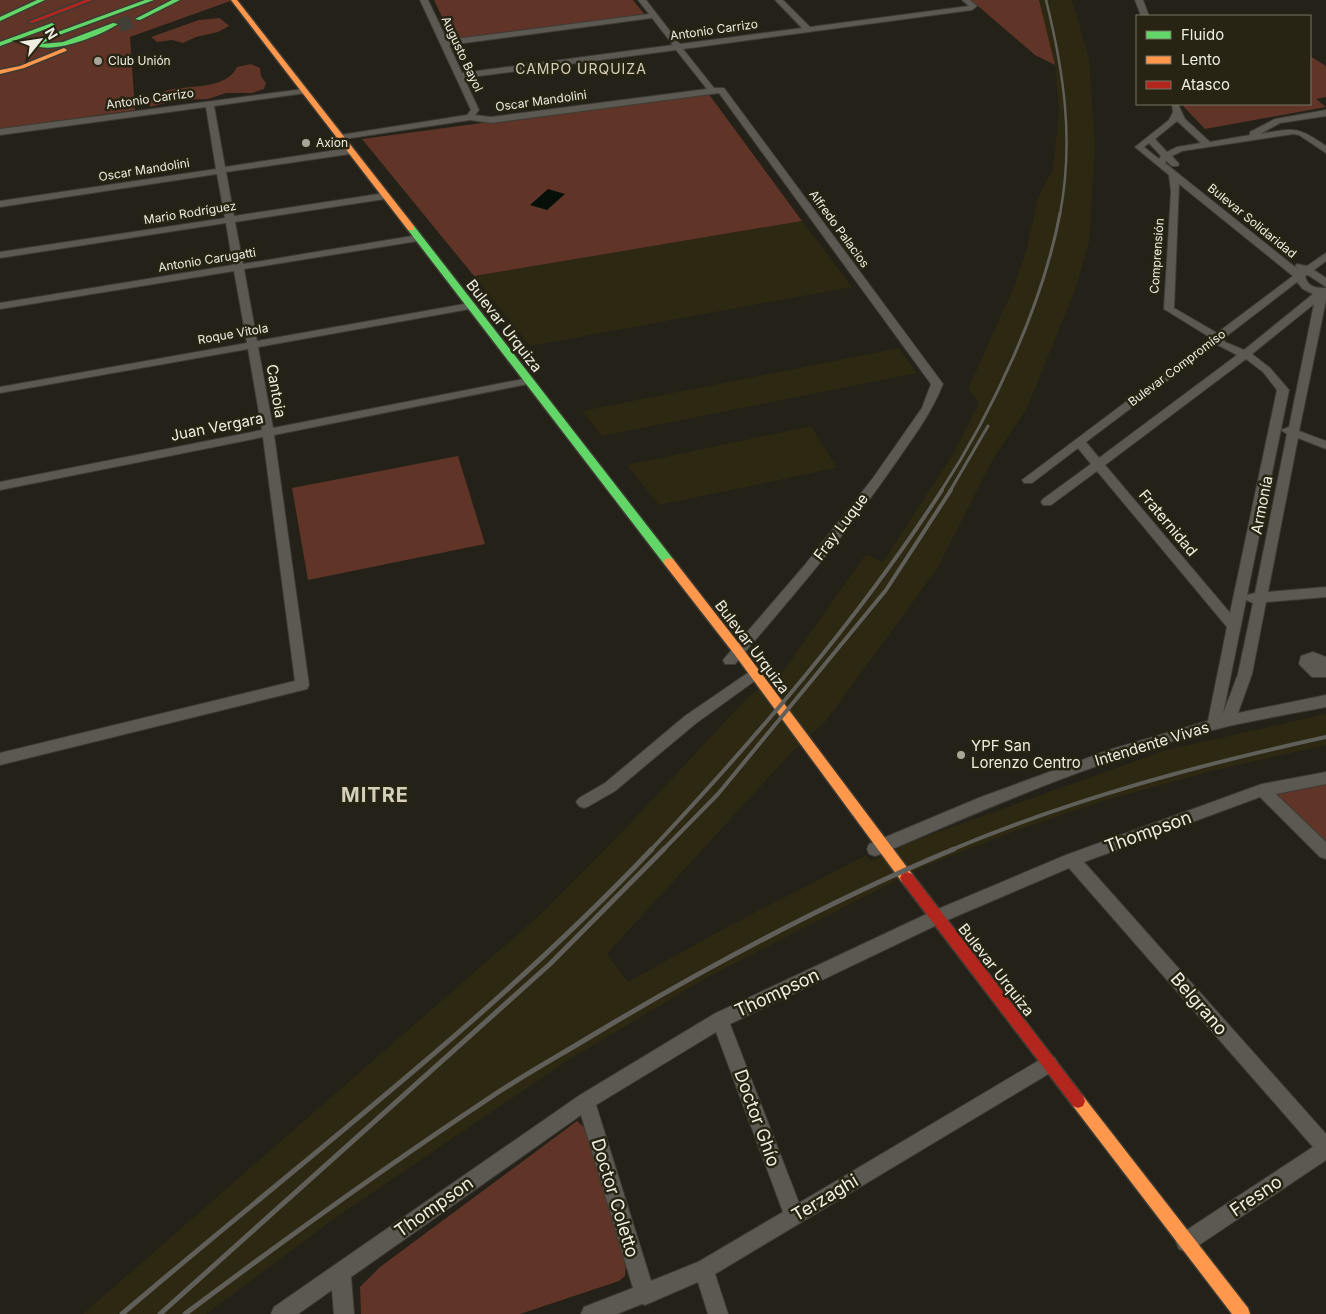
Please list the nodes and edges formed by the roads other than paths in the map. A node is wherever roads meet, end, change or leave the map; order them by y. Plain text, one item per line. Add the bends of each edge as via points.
1 (42, 0) edge
2 (90, 0) edge
3 (121, 0) edge
4 (177, 0) edge
5 (229, 0) edge
6 (234, 0) edge
7 (424, 0) edge
8 (645, 0) edge
9 (780, 0) edge
10 (966, 0) edge
11 (1139, 0) edge
12 (155, 4) edge
13 (1145, 15) edge
14 (654, 16) junction
15 (0, 19) edge
16 (808, 30) junction
17 (0, 33) edge
18 (444, 43) junction
19 (0, 44) edge
20 (70, 45) junction
21 (678, 47) junction
22 (0, 72) edge
23 (459, 76) junction
24 (716, 90) junction
25 (300, 91) junction
26 (209, 103) junction
27 (1176, 108) edge
28 (1326, 113) edge
29 (470, 117) junction
30 (0, 132) edge
31 (1248, 137) junction
32 (337, 139) junction
33 (1207, 144) junction
34 (1326, 150) edge
35 (347, 151) junction
36 (1163, 159) junction
37 (221, 170) junction
38 (1174, 173) junction
39 (381, 196) junction
40 (0, 204) edge
41 (230, 219) junction
42 (414, 239) junction
43 (0, 255) edge
44 (1326, 256) edge
45 (239, 267) junction
46 (1303, 274) junction
47 (1325, 291) edge
48 (0, 306) edge
49 (466, 307) junction
50 (1219, 338) junction
51 (252, 345) junction
52 (1245, 354) junction
53 (524, 382) junction
54 (937, 384) joint
55 (0, 390) edge
56 (1276, 426) junction
57 (268, 432) junction
58 (1294, 433) junction
59 (1079, 442) junction
60 (1326, 446) edge
61 (1097, 465) junction
62 (1028, 480) dead end
63 (0, 486) edge
64 (1047, 502) dead end
65 (1326, 592) edge
66 (1239, 598) junction
67 (1260, 598) junction
68 (1233, 625) junction
69 (712, 636) dead end
70 (740, 669) junction
71 (1326, 701) edge
72 (1221, 723) junction
73 (0, 759) edge
74 (1326, 778) edge
75 (824, 787) dead end
76 (1262, 790) junction
77 (584, 802) dead end
78 (877, 848) junction
79 (1326, 852) edge
80 (1072, 860) junction
81 (932, 920) junction
82 (720, 1020) junction
83 (1045, 1067) junction
84 (586, 1101) junction
85 (1326, 1149) edge
86 (794, 1216) junction
87 (1186, 1242) junction
88 (704, 1270) junction
89 (341, 1272) junction
90 (645, 1294) junction
91 (1215, 1298) dead end
92 (281, 1314) edge
93 (344, 1314) edge
94 (591, 1314) edge
95 (718, 1314) edge
96 (1242, 1314) edge

1 - 15 main road
2 - 17 main road
3 - 19 main road
4 - 12 main road
5 - 25 main road, Bulevar Urquiza
6 - 25 main road, Bulevar Urquiza
7 - 18 street, Augusto Bayol
8 - 14 street, Alfredo Palacios
9 - 16 street
10 - 16 street, Antonio Carrizo via 972,8
11 - 13 street
12 - 20 main road
12 - 20 main road via 150,17
12 - 20 main road via 49,37 37,45 48,48
14 - 18 street
14 - 21 street, Alfredo Palacios
16 - 21 street, Antonio Carrizo
18 - 23 street, Augusto Bayol
20 - 22 main road via 38,61
21 - 23 street, Antonio Carrizo
21 - 24 street, Alfredo Palacios
23 - 29 street, Augusto Bayol via 475,110
24 - 29 street, Oscar Mandolini via 491,120
24 - 54 street, Alfredo Palacios
25 - 26 street, Antonio Carrizo
25 - 32 main road, Bulevar Urquiza
26 - 30 street, Antonio Carrizo
26 - 37 street, Cantoia
27 - 33 street via 1181,120
27 - 36 street via 1173,121 1139,147
28 - 31 street via 1278,121
29 - 32 street, Oscar Mandolini
31 - 33 street
31 - 34 street via 1293,131
32 - 35 main road, Bulevar Urquiza
33 - 36 street via 1180,149
35 - 37 street, Oscar Mandolini
35 - 39 main road, Bulevar Urquiza
36 - 38 street, Bulevar Solidaridad
36 - 46 street, Bulevar Solidaridad
37 - 40 street, Oscar Mandolini
37 - 41 street, Cantoia
38 - 46 street, Bulevar Solidaridad
38 - 50 street, Comprensión via 1176,192 1169,309
39 - 41 street, Mario Rodríguez
39 - 42 main road, Bulevar Urquiza
41 - 43 street, Mario Rodríguez
41 - 45 street, Cantoia
42 - 45 street, Antonio Carugatti
42 - 49 main road, Bulevar Urquiza
44 - 46 street, Bulevar Compromiso
45 - 48 street, Antonio Carugatti
45 - 51 street, Cantoia
46 - 47 street, Bulevar Solidaridad via 1321,278
46 - 47 street, Bulevar Solidaridad via 1301,283 1306,288
46 - 50 street, Bulevar Compromiso
47 - 52 street, Bulevar Compromiso
47 - 58 street, Armonía
49 - 51 street, Roque Vitola
49 - 53 main road, Bulevar Urquiza
50 - 52 street, Comprensión via 1227,349
50 - 59 street, Bulevar Compromiso
51 - 55 street, Roque Vitola
51 - 57 street, Cantoia
52 - 56 street, Armonía via 1274,377 1283,390
52 - 61 street, Bulevar Compromiso
53 - 57 street, Juan Vergara
53 - 69 main road, Bulevar Urquiza
53 - 70 main road, Bulevar Urquiza
54 - 70 street, Fray Luque via 928,408
56 - 58 street
56 - 66 street, Armonía
57 - 63 street, Juan Vergara
57 - 73 street, Cantoia via 302,685
58 - 60 street
58 - 67 street, Armonía
59 - 61 street, Fraternidad
59 - 62 street, Bulevar Compromiso
61 - 64 street, Bulevar Compromiso
61 - 68 street, Fraternidad
65 - 67 street
66 - 67 street
66 - 68 street, Armonía
67 - 72 street, Armonía via 1245,674
68 - 72 street, Armonía
70 - 77 street, Fray Luque via 690,720 610,787
70 - 78 main road, Bulevar Urquiza
71 - 72 street, Intendente Vivas
72 - 78 street, Intendente Vivas via 1112,755 986,801
74 - 76 street, Thompson
75 - 78 main road, Bulevar Urquiza
76 - 79 street
76 - 80 street, Thompson
78 - 81 main road, Bulevar Urquiza
80 - 81 street, Thompson
80 - 85 street, Belgrano
81 - 82 street, Thompson
81 - 83 main road, Bulevar Urquiza
82 - 84 street, Thompson
82 - 86 street, Doctor Ghío
83 - 86 street, Terzaghi
83 - 87 main road, Bulevar Urquiza
83 - 91 main road, Bulevar Urquiza
84 - 89 street, Thompson
84 - 90 street, Doctor Coletto
85 - 87 street, Fresno
86 - 88 street, Terzaghi
87 - 96 main road, Bulevar Urquiza
88 - 90 street, Terzaghi
88 - 95 street
89 - 92 street, Thompson
89 - 93 street
90 - 94 street, Terzaghi

